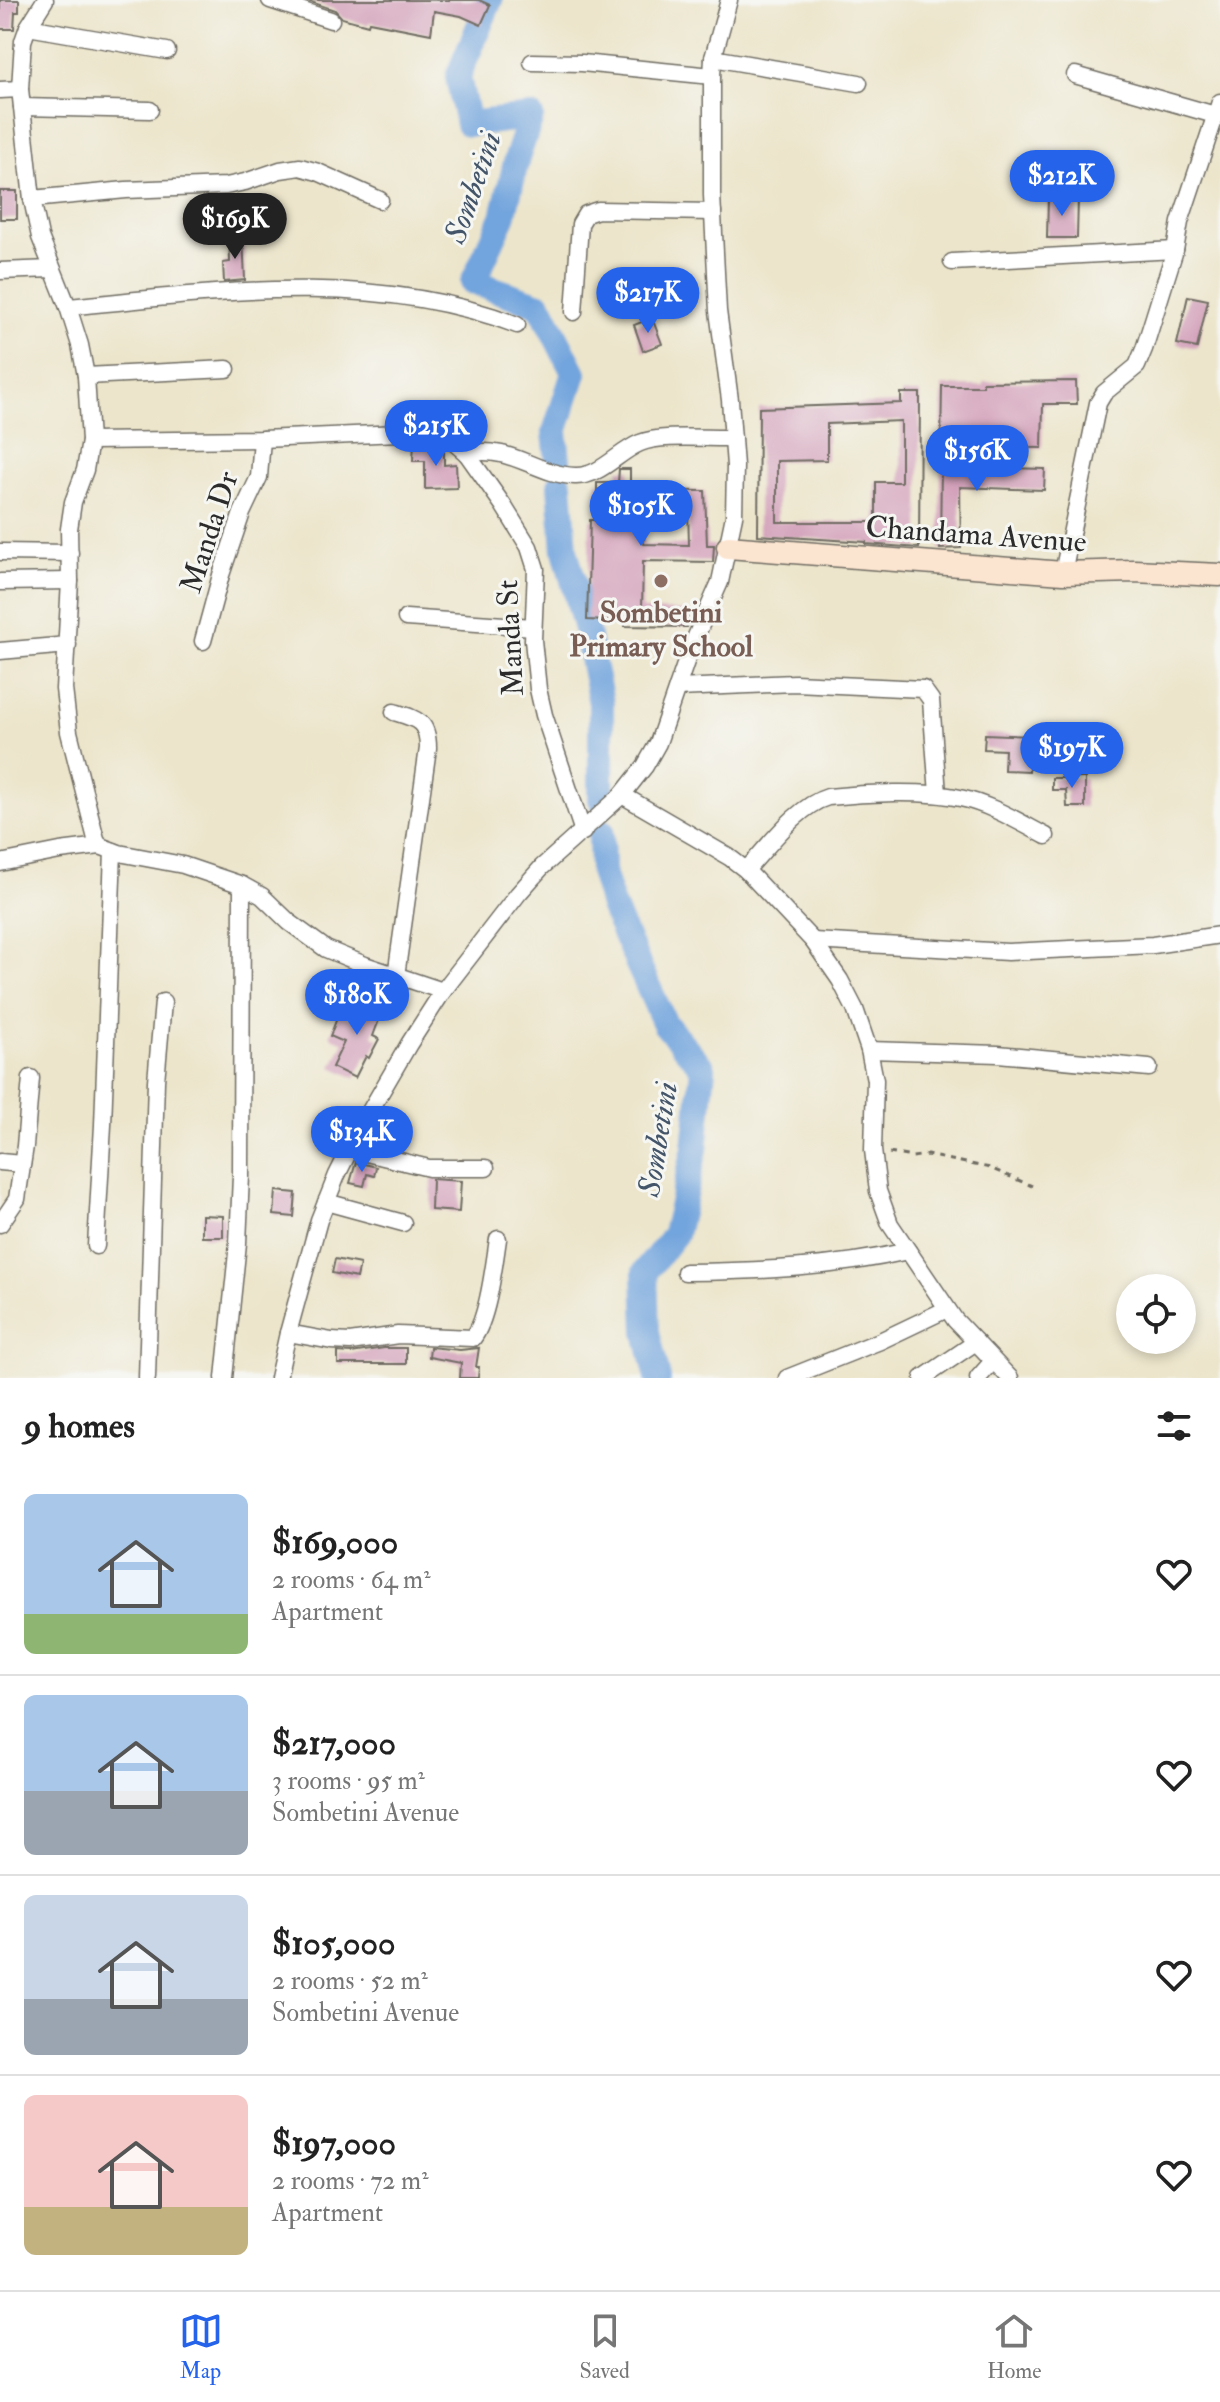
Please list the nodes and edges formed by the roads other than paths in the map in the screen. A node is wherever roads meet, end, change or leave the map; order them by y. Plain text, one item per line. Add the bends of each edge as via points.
1 (45, 0) edge
2 (270, 0) edge
3 (729, 0) edge
4 (331, 20) dead end
5 (28, 27) junction
6 (167, 51) dead end
7 (713, 58) junction
8 (532, 62) dead end
9 (1075, 75) dead end
10 (712, 76) junction
11 (859, 83) dead end
12 (20, 89) junction
13 (0, 90) edge
14 (22, 107) junction
15 (1218, 108) edge
16 (150, 110) dead end
17 (32, 199) junction
18 (380, 200) dead end
19 (713, 212) junction
20 (1175, 250) junction
21 (952, 262) dead end
22 (52, 269) junction
23 (0, 271) edge
24 (68, 307) junction
25 (574, 312) dead end
26 (517, 325) dead end
27 (227, 369) dead end
28 (86, 376) junction
29 (733, 438) junction
30 (262, 439) junction
31 (90, 441) junction
32 (467, 454) junction
33 (728, 547) junction
34 (0, 552) edge
35 (70, 553) junction
36 (1063, 573) junction
37 (1220, 575) edge
38 (70, 581) junction
39 (0, 582) edge
40 (406, 618) dead end
41 (533, 627) junction
42 (203, 641) dead end
43 (68, 645) junction
44 (0, 651) edge
45 (677, 688) junction
46 (394, 712) dead end
47 (938, 794) junction
48 (622, 795) junction
49 (583, 832) junction
50 (1046, 836) dead end
51 (106, 848) junction
52 (0, 863) edge
53 (746, 870) junction
54 (242, 885) junction
55 (1220, 935) edge
56 (813, 941) junction
57 (396, 976) junction
58 (443, 991) junction
59 (163, 1002) dead end
60 (869, 1050) junction
61 (1149, 1068) dead end
62 (31, 1078) dead end
63 (350, 1149) junction
64 (0, 1162) edge
65 (22, 1164) junction
66 (486, 1168) dead end
67 (326, 1202) junction
68 (403, 1223) dead end
69 (0, 1224) edge
70 (498, 1239) dead end
71 (96, 1246) dead end
72 (908, 1251) junction
73 (685, 1272) dead end
74 (947, 1309) junction
75 (288, 1333) junction
76 (976, 1342) junction
77 (993, 1361) junction
78 (147, 1378) edge
79 (224, 1378) edge
80 (278, 1378) edge
81 (787, 1378) edge
82 (923, 1378) edge
83 (978, 1378) edge
84 (1010, 1378) edge

1 - 5 street
2 - 4 street
3 - 7 street
5 - 6 street
5 - 12 street
7 - 10 street
7 - 11 street
8 - 10 street
9 - 15 street
10 - 19 street
12 - 13 street
12 - 14 street
14 - 16 street
14 - 17 street
15 - 20 street
17 - 18 street via 226,186 300,167
17 - 22 street
19 - 25 street via 586,214 580,224
19 - 29 street
20 - 21 street
20 - 36 street via 1137,366 1098,403
22 - 23 street
22 - 24 street
24 - 26 street via 324,288 470,309
24 - 28 street
27 - 28 street
28 - 31 street
29 - 32 street via 651,440 584,476 564,475 490,451
29 - 33 street via 734,516
30 - 31 street, Manda St
30 - 32 street, Manda St via 422,432 449,438
30 - 42 street, Manda Dr via 259,477 242,513
31 - 35 street via 71,515
32 - 41 street, Manda St via 529,547 536,569
33 - 36 street, Chandama Avenue
33 - 45 street via 720,582
34 - 35 street
35 - 38 street
36 - 37 street, Chandama Avenue
38 - 39 street
38 - 43 street
40 - 41 street
41 - 49 street, Manda St via 544,715
43 - 44 street
43 - 51 street via 65,712 93,832
45 - 47 street via 795,683 923,689 931,700
45 - 48 street via 658,743
46 - 57 street via 415,718 428,735
47 - 50 street via 996,810
47 - 53 street via 841,795 814,801
48 - 49 street
48 - 53 street
49 - 58 street via 518,894
51 - 52 street
51 - 54 street
51 - 71 street
53 - 56 street
54 - 57 street via 326,949
54 - 79 street via 241,1176
55 - 56 street via 1153,945 1008,952
56 - 60 street via 855,1009
57 - 58 street
58 - 63 street
59 - 78 street
60 - 61 street via 998,1054
60 - 72 street via 875,1080 878,1191 890,1224
62 - 65 street
63 - 66 street via 429,1168
63 - 67 street
64 - 65 street
65 - 69 street via 15,1203
67 - 68 street
67 - 75 street
70 - 75 street via 488,1298 473,1338 398,1335 350,1342
72 - 73 street via 838,1265
72 - 74 street
74 - 76 street
74 - 81 street
75 - 80 street
76 - 77 street
76 - 82 street
77 - 83 street
77 - 84 street

